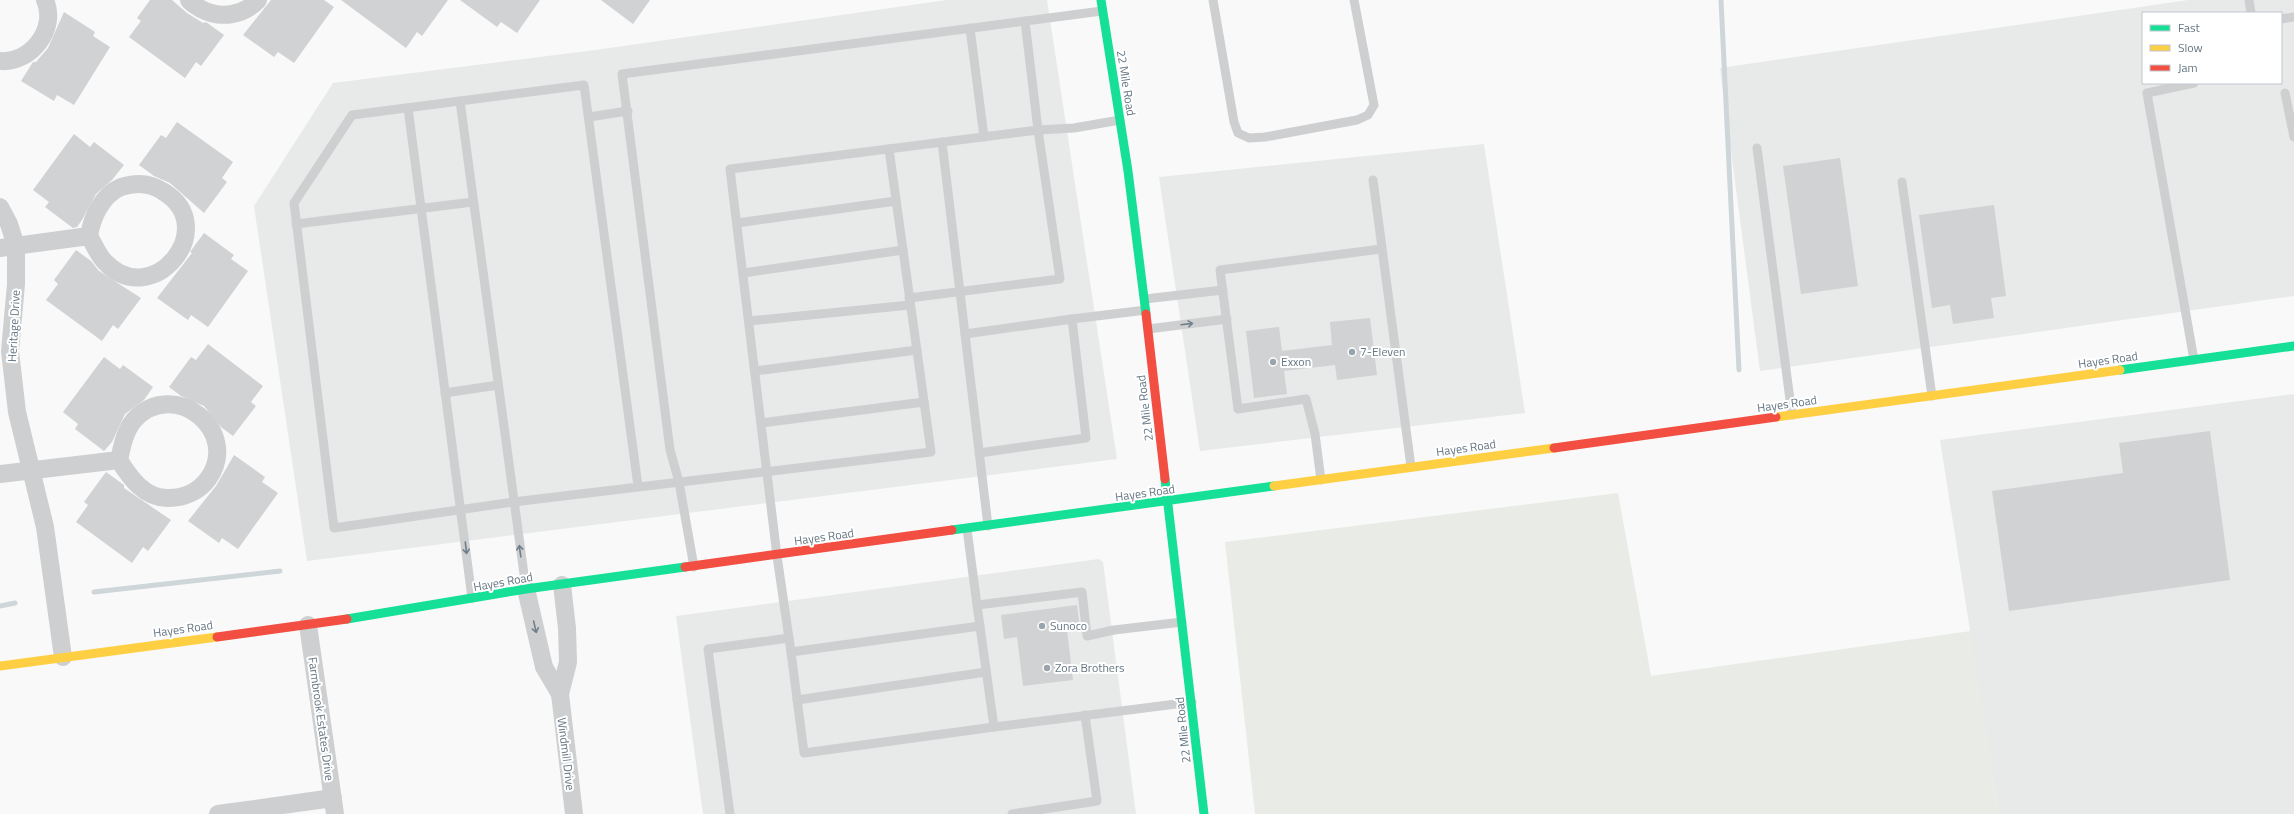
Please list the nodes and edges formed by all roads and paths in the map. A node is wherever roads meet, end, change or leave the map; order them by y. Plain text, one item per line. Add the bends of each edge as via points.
1 (45, 0) edge
2 (189, 0) edge
3 (258, 0) edge
4 (1101, 0) edge
5 (1213, 0) edge
6 (1354, 0) edge
7 (2249, 0) edge
8 (1102, 11) junction
9 (2251, 12) edge
10 (2294, 17) edge
11 (2282, 19) edge
12 (1024, 21) junction
13 (970, 28) junction
14 (0, 60) edge
15 (2189, 84) edge
16 (2285, 93) dead end
17 (460, 101) junction
18 (408, 108) junction
19 (628, 111) junction
20 (589, 118) junction
21 (1120, 120) junction
22 (1038, 130) junction
23 (984, 137) junction
24 (2294, 137) edge
25 (942, 142) junction
26 (1757, 148) dead end
27 (889, 149) junction
28 (1372, 180) dead end
29 (1902, 182) dead end
30 (896, 201) junction
31 (473, 202) junction
32 (0, 207) edge
33 (421, 208) junction
34 (737, 223) junction
35 (296, 224) junction
36 (89, 236) junction
37 (8, 247) edge
38 (1382, 249) junction
39 (903, 250) junction
40 (743, 273) junction
41 (1223, 290) junction
42 (959, 292) junction
43 (1144, 300) junction
44 (910, 301) junction
45 (1146, 310) junction
46 (1072, 319) junction
47 (1227, 319) junction
48 (749, 322) junction
49 (1148, 329) junction
50 (965, 334) junction
51 (2294, 346) edge
52 (917, 350) junction
53 (2194, 360) junction
54 (755, 371) junction
55 (498, 386) junction
56 (445, 393) junction
57 (1932, 396) junction
58 (924, 402) junction
59 (1792, 415) junction
60 (761, 424) junction
61 (980, 453) junction
62 (118, 460) junction
63 (1410, 467) junction
64 (31, 470) junction
65 (767, 473) junction
66 (0, 474) edge
67 (1321, 481) junction
68 (680, 482) junction
69 (638, 486) junction
70 (513, 502) junction
71 (1168, 502) junction
72 (461, 510) junction
73 (988, 526) junction
74 (966, 529) junction
75 (777, 556) junction
76 (694, 568) junction
77 (562, 585) junction
78 (526, 590) junction
79 (472, 599) junction
80 (977, 605) junction
81 (1182, 622) junction
82 (308, 625) junction
83 (980, 626) junction
84 (789, 638) junction
85 (791, 652) junction
86 (63, 657) junction
87 (0, 666) edge
88 (986, 672) junction
89 (560, 694) junction
90 (797, 700) junction
91 (1192, 702) junction
92 (1085, 716) junction
93 (994, 727) junction
94 (334, 806) edge
95 (218, 814) edge
96 (574, 814) edge
97 (730, 814) edge
98 (1012, 814) edge
99 (1204, 814) edge

1 - 14 street via 48,20 43,36 34,48 22,57
2 - 3 street via 211,14 233,15 252,6
4 - 8 main road, 22 Mile Road
5 - 6 lane via 1234,122 1238,133 1249,138 1349,121 1368,114 1374,105
7 - 9 lane
8 - 12 lane
8 - 21 main road, 22 Mile Road
10 - 11 lane
12 - 13 lane
12 - 22 lane
13 - 19 lane via 622,74
13 - 23 lane
15 - 53 lane via 2146,93
16 - 24 lane
17 - 18 lane
17 - 20 lane via 584,85
17 - 31 lane
18 - 33 lane
18 - 35 lane via 352,115 294,203
19 - 20 lane
19 - 68 lane via 670,450
20 - 69 lane
21 - 22 lane via 1074,128
21 - 43 main road, 22 Mile Road
22 - 23 lane
22 - 42 lane via 1060,279
23 - 25 lane
25 - 27 lane
25 - 42 lane
26 - 59 lane
27 - 30 lane
27 - 34 lane via 730,168
28 - 38 lane
29 - 57 lane
30 - 34 lane
30 - 39 lane
31 - 33 lane
31 - 55 lane
32 - 37 street, Heritage Drive via 9,224
33 - 35 lane
33 - 56 lane
34 - 40 lane
35 - 72 lane via 334,528
36 - 36 street via 104,262 119,272 139,277 154,275 171,265 181,251 185,238 185,223 179,206 170,195 147,184 133,184 120,188 107,197 91,222
36 - 37 street
37 - 64 street, Heritage Drive via 16,284 11,328 11,358 17,412
38 - 41 lane via 1220,270
38 - 63 lane
39 - 40 lane
39 - 44 lane
40 - 48 lane
41 - 43 lane
41 - 47 lane
42 - 44 lane
42 - 50 lane
43 - 45 main road, 22 Mile Road
44 - 48 lane
44 - 52 lane
45 - 46 lane
45 - 49 main road, 22 Mile Road
46 - 50 lane
46 - 61 lane via 1086,438
49 -> 47 lane
47 - 67 lane via 1238,408 1306,399 1315,434
48 - 54 lane
49 - 71 main road, 22 Mile Road
50 - 61 lane
51 - 53 main road, Hayes Road
52 - 54 lane
52 - 58 lane
53 - 57 main road, Hayes Road
54 - 60 lane
55 - 56 lane
55 - 70 lane
56 - 72 lane
57 - 59 main road, Hayes Road
58 - 60 lane
58 - 65 lane via 930,452
59 - 63 main road, Hayes Road
60 - 65 lane
61 - 73 lane
62 - 62 street via 136,484 152,496 176,498 190,494 202,486 213,471 217,445 212,430 203,418 192,410 164,404 148,410 134,420 127,432
62 - 64 street
63 - 67 main road, Hayes Road
64 - 66 street
64 - 86 street, Heritage Drive via 45,527
65 - 68 lane
65 - 75 lane
67 - 71 main road, Hayes Road
68 - 69 lane
68 - 76 lane
69 - 70 lane
70 - 72 lane
78 -> 70 lane
71 - 73 main road, Hayes Road
71 - 81 main road, 22 Mile Road
72 -> 79 lane
73 - 74 main road, Hayes Road
74 - 75 main road, Hayes Road
74 - 80 lane
75 - 76 main road, Hayes Road
75 - 84 lane
76 - 77 main road, Hayes Road
77 - 78 main road, Hayes Road
77 - 89 street, Windmill Drive via 568,662
78 - 79 main road, Hayes Road
78 -> 89 street, Windmill Drive via 544,667
79 - 82 main road, Hayes Road
80 - 81 lane via 1082,592 1087,636
80 - 83 lane
81 - 91 main road, 22 Mile Road
82 - 86 main road, Hayes Road
82 - 94 street, Farmbrook Estates Drive
83 - 85 lane
83 - 88 lane
84 - 85 lane
84 - 97 lane via 708,650
85 - 90 lane
86 - 87 main road, Hayes Road
88 - 90 lane
88 - 93 lane
89 - 96 street, Windmill Drive
90 - 93 lane via 804,753
91 - 92 lane
91 - 99 main road, 22 Mile Road
92 - 93 lane
92 - 98 lane via 1097,801
94 - 95 street

